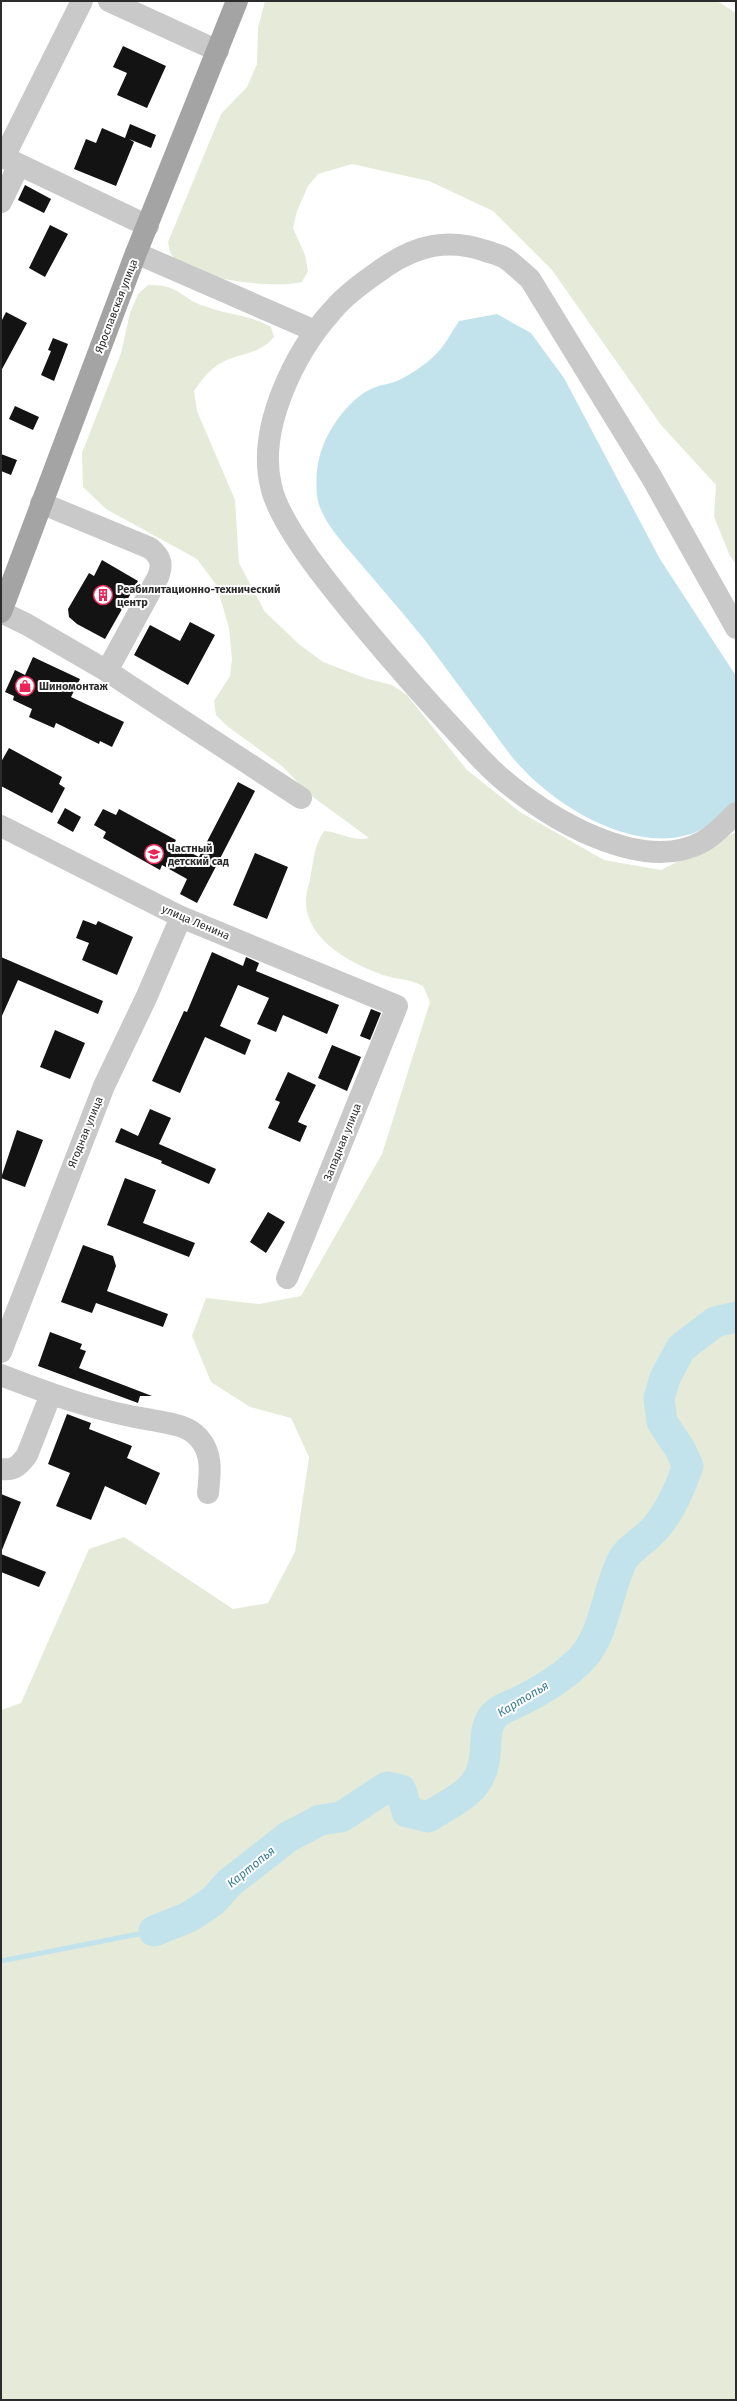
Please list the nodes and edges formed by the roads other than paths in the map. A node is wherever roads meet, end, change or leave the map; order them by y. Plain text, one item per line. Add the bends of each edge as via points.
1 (82, 1) edge
2 (109, 1) edge
3 (237, 1) edge
4 (141, 8) edge
5 (218, 51) junction
6 (8, 159) edge
7 (1, 202) edge
8 (148, 226) junction
9 (136, 253) junction
10 (315, 331) junction
11 (40, 503) junction
12 (1, 612) edge
13 (736, 628) edge
14 (107, 671) junction
15 (301, 798) dead end
16 (736, 813) edge
17 (1, 826) edge
18 (181, 917) junction
19 (397, 1006) joint
20 (288, 1278) dead end
21 (1, 1352) edge
22 (1, 1375) edge
23 (51, 1394) junction
24 (1, 1469) edge
25 (208, 1493) dead end

1 - 6 street
2 - 4 street
3 - 5 main road, Ярославская улица
4 - 5 street
5 - 8 main road, Ярославская улица
6 - 7 street
6 - 8 street
8 - 9 main road, Ярославская улица
9 - 10 street
9 - 11 main road, Ярославская улица
10 - 13 street via 358,286 405,253 431,245 469,245 505,258 530,279 652,478
10 - 16 street via 287,381 274,418 267,448 271,487 283,516 300,543 399,669 501,778 534,803 598,838 627,848 654,852 679,848 702,842
11 - 12 main road, Ярославская улица
11 - 14 street via 150,548 161,560 162,568 158,577
12 - 14 street
14 - 15 street
17 - 18 street, улица Ленина
18 - 19 street, улица Ленина
18 - 21 street, Ягодная улица via 104,1086
19 - 20 street, Западная улица
22 - 23 street
23 - 24 street via 27,1455 15,1468
23 - 25 street via 111,1413 165,1422 190,1430 199,1437 210,1458

